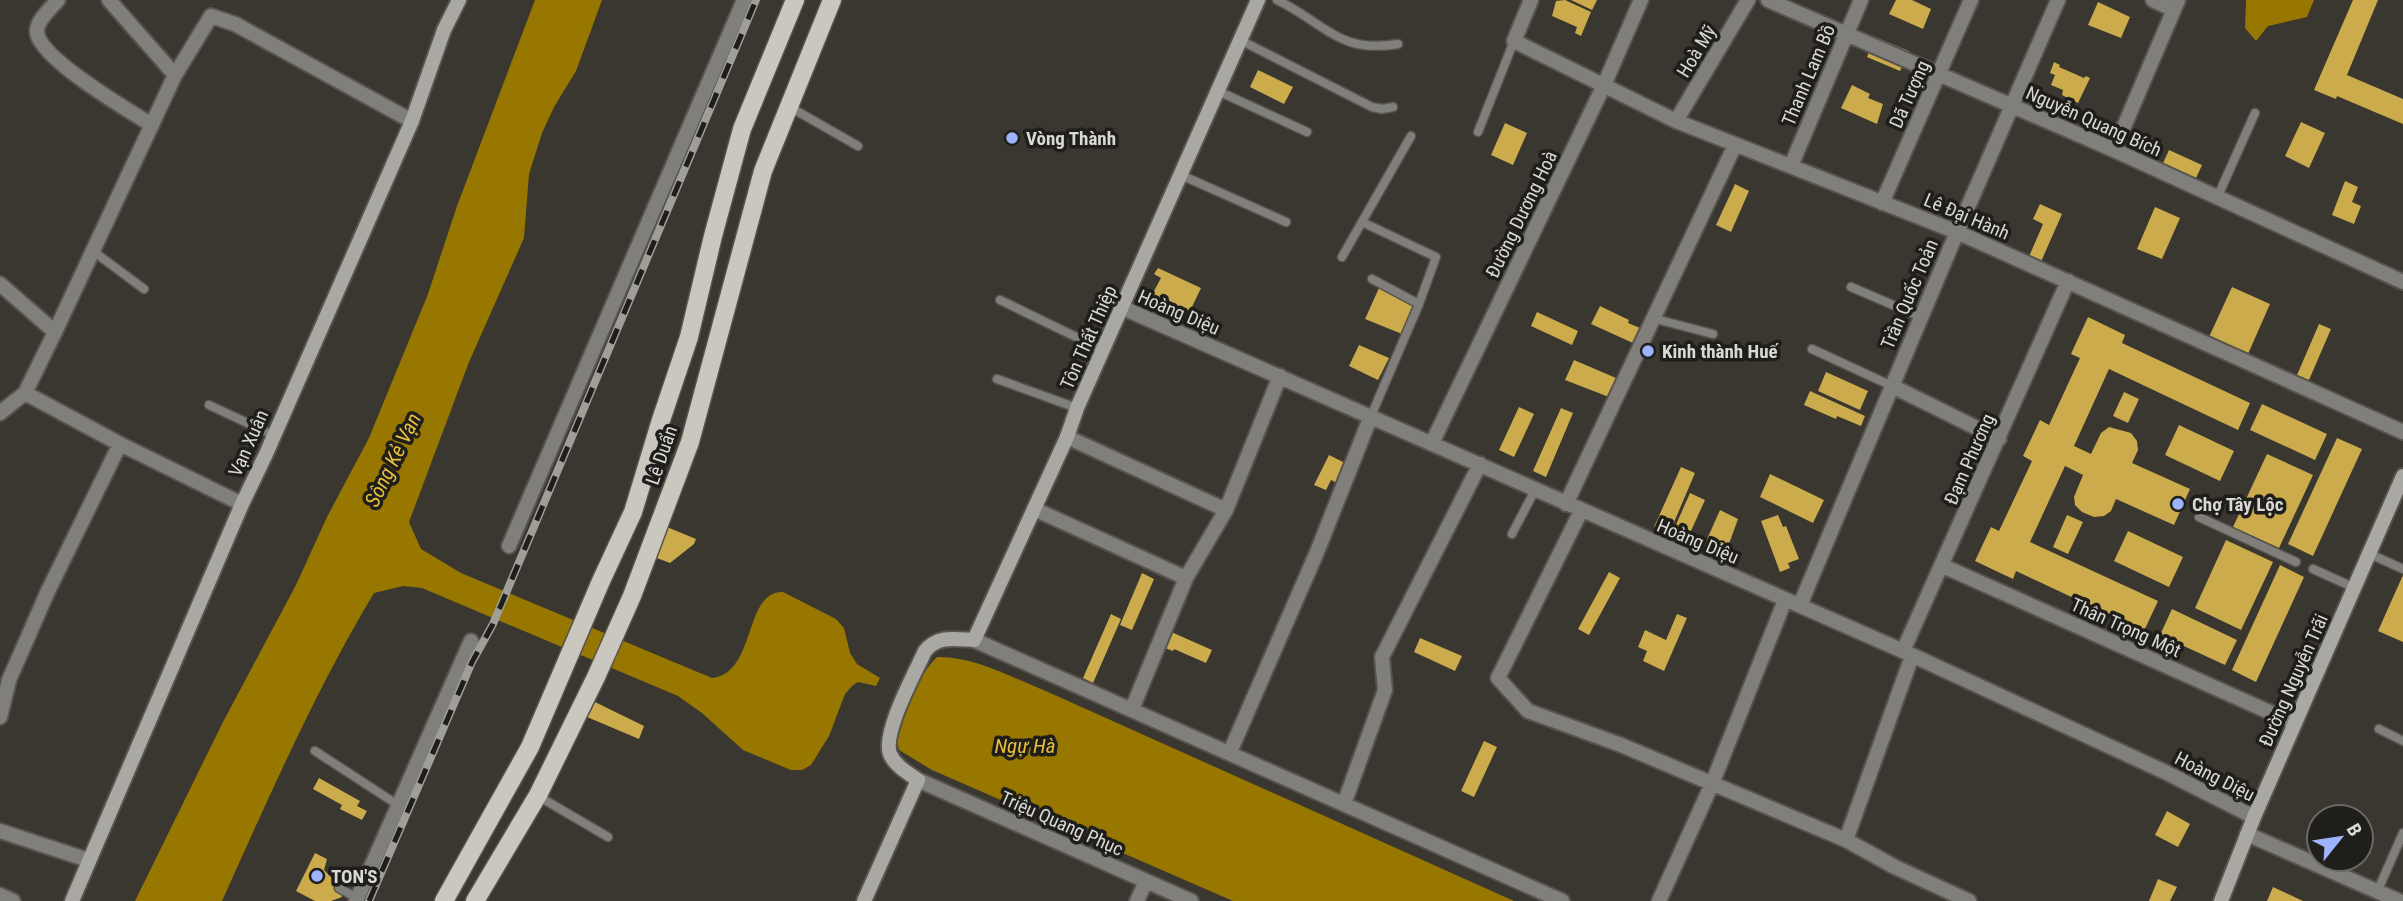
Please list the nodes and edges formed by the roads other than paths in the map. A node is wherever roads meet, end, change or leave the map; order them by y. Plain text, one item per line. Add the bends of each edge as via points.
1 (58, 0) edge
2 (108, 0) edge
3 (459, 0) edge
4 (744, 0) edge
5 (794, 0) edge
6 (832, 0) edge
7 (1258, 0) edge
8 (1278, 0) edge
9 (1531, 0) edge
10 (1641, 0) edge
11 (1748, 0) edge
12 (1768, 0) edge
13 (1861, 0) edge
14 (1971, 0) edge
15 (2058, 0) edge
16 (2153, 0) edge
17 (2176, 5) edge
18 (1845, 34) junction
19 (1240, 40) junction
20 (1514, 41) junction
21 (1398, 44) dead end
22 (1939, 74) junction
23 (175, 75) junction
24 (1604, 85) junction
25 (1218, 91) junction
26 (788, 105) junction
27 (2012, 106) junction
28 (1393, 107) dead end
29 (2255, 113) dead end
30 (412, 121) junction
31 (1676, 121) junction
32 (152, 125) junction
33 (1307, 132) dead end
34 (1478, 132) dead end
35 (1411, 136) dead end
36 (1735, 145) junction
37 (858, 146) dead end
38 (2114, 150) junction
39 (1791, 166) junction
40 (1181, 175) junction
41 (2217, 198) junction
42 (1882, 203) junction
43 (1286, 222) dead end
44 (1362, 222) junction
45 (1957, 232) junction
46 (93, 251) junction
47 (1342, 257) dead end
48 (1372, 279) dead end
49 (2068, 281) junction
50 (2403, 282) edge
51 (0, 284) edge
52 (1851, 287) dead end
53 (144, 289) dead end
54 (1000, 300) dead end
55 (1419, 304) junction
56 (1123, 308) junction
57 (1921, 317) junction
58 (1652, 318) junction
59 (55, 332) junction
60 (1713, 334) dead end
61 (1812, 348) dead end
62 (1103, 351) junction
63 (1280, 376) junction
64 (997, 379) dead end
65 (1892, 386) junction
66 (24, 393) junction
67 (209, 405) dead end
68 (1077, 408) junction
69 (0, 413) edge
70 (1371, 416) junction
71 (2403, 432) edge
72 (273, 435) junction
73 (1067, 437) junction
74 (1999, 439) junction
75 (1432, 443) junction
76 (120, 444) junction
77 (1480, 464) junction
78 (2403, 476) edge
79 (1535, 490) junction
80 (242, 504) junction
81 (1566, 504) junction
82 (1034, 509) junction
83 (1226, 510) junction
84 (1581, 511) junction
85 (2199, 517) dead end
86 (1512, 534) dead end
87 (509, 546) dead end
88 (2370, 554) junction
89 (2296, 562) dead end
90 (1943, 566) junction
91 (2313, 569) dead end
92 (2403, 569) edge
93 (1186, 578) junction
94 (2355, 588) junction
95 (1793, 603) junction
96 (471, 640) dead end
97 (974, 640) junction
98 (1908, 653) junction
99 (1132, 709) junction
100 (0, 717) edge
101 (2294, 723) junction
102 (2379, 729) dead end
103 (2403, 741) edge
104 (315, 751) dead end
105 (1230, 752) junction
106 (918, 780) junction
107 (1712, 784) junction
108 (538, 795) junction
109 (1344, 804) junction
110 (398, 805) junction
111 (2254, 817) junction
112 (0, 831) edge
113 (2403, 833) edge
114 (2247, 834) junction
115 (608, 836) dead end
116 (1846, 840) junction
117 (88, 860) junction
118 (1146, 881) junction
119 (339, 888) dead end
120 (2377, 892) junction
121 (0, 895) edge
122 (356, 900) edge
123 (13, 901) edge
124 (72, 901) edge
125 (444, 901) edge
126 (475, 901) edge
127 (864, 901) edge
128 (1137, 901) edge
129 (1191, 901) edge
130 (1562, 901) edge
131 (1659, 901) edge
132 (1969, 901) edge
133 (2221, 901) edge
134 (2399, 901) edge

1 - 32 street via 38,27 45,47 110,100
2 - 23 street
3 - 30 street, Vạn Xuân
4 - 87 street
5 - 125 main road, Lê Duẩn via 742,129 690,337 634,512 530,747
6 - 26 main road, Lê Duẩn
7 - 19 street, Tôn Thất Thiệp
8 - 21 lane via 1350,43 1367,47
9 - 20 street
10 - 24 street, Đường Dương Hoà
11 - 31 street, Hoà Mỹ
12 - 18 street, Nguyễn Quang Bích
13 - 18 street, Thanh Lam Bồ
14 - 22 street, Dã Tượng
15 - 27 street, Trần Quốc Toản
16 - 17 street
17 - 38 street
18 - 22 street, Nguyễn Quang Bích
18 - 39 street, Thanh Lam Bồ
19 - 25 street, Tôn Thất Thiệp
19 - 28 lane via 1371,107
20 - 24 street, Lê Đại Hành
20 - 34 lane
22 - 27 street, Nguyễn Quang Bích
22 - 42 street, Dã Tượng
23 - 30 street via 211,16 235,23
23 - 32 street
24 - 31 street, Lê Đại Hành
24 - 75 street, Đường Dương Hoà
25 - 33 lane
25 - 40 street, Tôn Thất Thiệp
26 - 37 lane
26 - 108 main road, Lê Duẩn via 763,170 690,442 632,596
27 - 38 street, Nguyễn Quang Bích
27 - 45 street, Trần Quốc Toản
29 - 41 lane
30 - 72 street, Vạn Xuân
31 - 36 street, Lê Đại Hành
32 - 46 street
35 - 44 lane
36 - 39 street, Lê Đại Hành
36 - 58 street
38 - 41 street, Nguyễn Quang Bích
39 - 42 street, Lê Đại Hành
40 - 43 lane
40 - 56 street, Tôn Thất Thiệp
41 - 50 street, Nguyễn Quang Bích
42 - 45 street, Lê Đại Hành
44 - 47 lane
44 - 55 lane via 1436,257
45 - 49 street, Lê Đại Hành
45 - 57 street, Trần Quốc Toản
46 - 53 lane
46 - 59 street
48 - 55 lane
49 - 71 street, Lê Đại Hành
49 - 74 street, Đạm Phương
51 - 59 street
52 - 57 lane
54 - 62 lane
55 - 70 lane
56 - 62 street, Tôn Thất Thiệp
56 - 63 street, Hoàng Diệu
57 - 65 street, Trần Quốc Toản
58 - 60 lane
58 - 81 street
59 - 66 street
61 - 65 lane
62 - 68 street, Tôn Thất Thiệp
63 - 70 street, Hoàng Diệu
63 - 83 street
64 - 68 lane
65 - 74 street
65 - 95 street, Trần Quốc Toản
66 - 69 street
66 - 76 street
67 - 72 lane
68 - 73 street, Tôn Thất Thiệp
70 - 75 street, Hoàng Diệu
70 - 105 street
72 - 80 street, Vạn Xuân
73 - 82 street, Tôn Thất Thiệp
73 - 83 street
74 - 90 street, Đạm Phương
75 - 77 street, Hoàng Diệu
76 - 80 street
76 - 100 street via 48,591 9,680
77 - 79 street, Hoàng Diệu
77 - 109 street via 1382,657 1385,690
78 - 88 street, Đường Nguyễn Trãi
79 - 81 street, Hoàng Diệu
79 - 86 lane
80 - 117 street, Vạn Xuân
81 - 84 street, Hoàng Diệu
82 - 93 street
82 - 97 street, Tôn Thất Thiệp
83 - 93 street
84 - 95 street, Hoàng Diệu
84 - 107 street via 1499,678 1528,711
85 - 89 lane
88 - 92 lane
88 - 94 street, Đường Nguyễn Trãi
90 - 98 street, Đạm Phương
90 - 101 street, Thân Trọng Một
91 - 94 lane
93 - 99 street
94 - 101 street, Đường Nguyễn Trãi
95 - 98 street, Hoàng Diệu
95 - 107 street, Trần Quốc Toản
96 - 110 street
97 - 99 street
97 - 106 street via 933,642 925,650 889,735 890,753 899,767
98 - 111 street, Hoàng Diệu
98 - 116 street, Đạm Phương
99 - 105 street
101 - 111 street, Đường Nguyễn Trãi
102 - 103 lane
104 - 110 lane
105 - 109 street
106 - 118 street, Triệu Quang Phục
106 - 127 street
107 - 116 street
107 - 131 street, Trần Quốc Toản
108 - 115 lane
108 - 126 main road, Lê Duẩn
109 - 130 street
110 - 122 street
111 - 114 street, Đường Nguyễn Trãi
112 - 117 street
113 - 120 lane
114 - 120 street
114 - 133 street, Đường Nguyễn Trãi
116 - 132 street
117 - 124 street, Vạn Xuân
118 - 128 street
118 - 129 street, Triệu Quang Phục
119 - 122 lane
120 - 134 street
121 - 123 street

